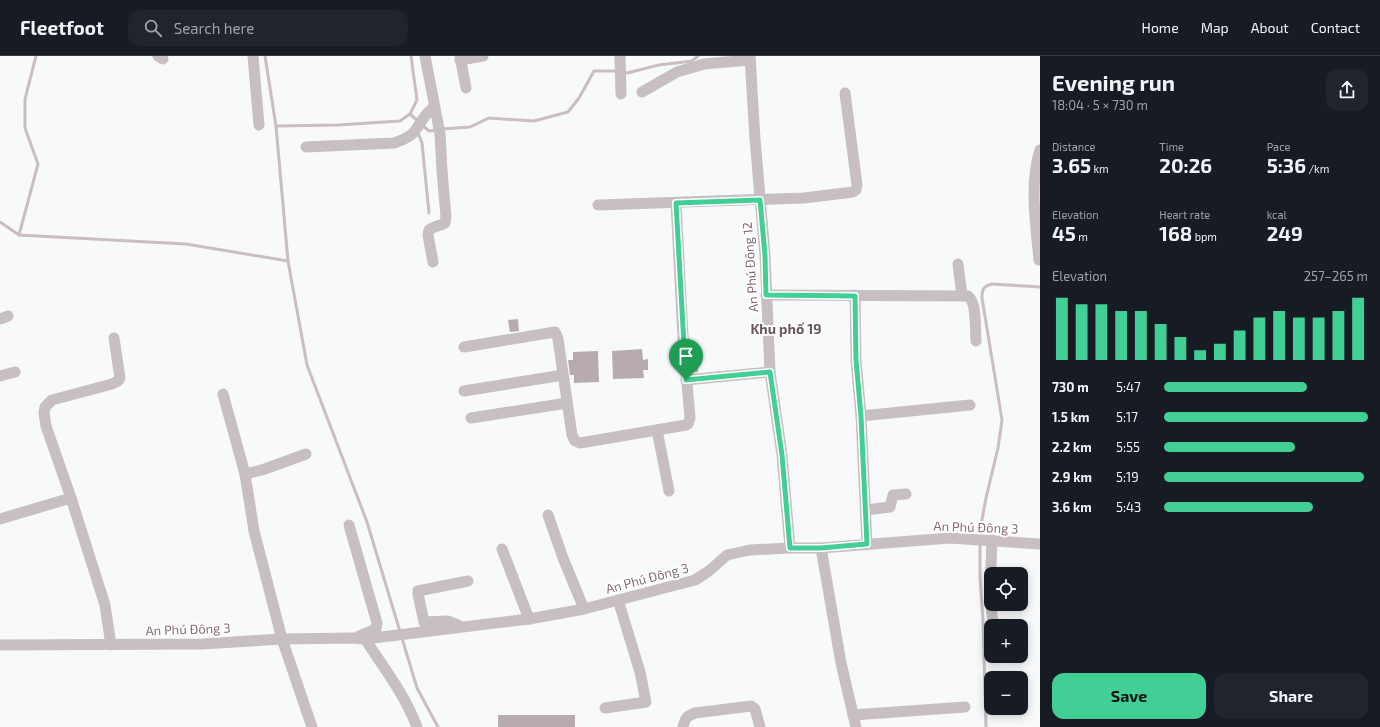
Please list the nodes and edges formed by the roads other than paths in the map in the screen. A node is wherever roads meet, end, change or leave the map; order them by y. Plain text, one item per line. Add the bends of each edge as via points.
1 (252, 56) edge
2 (425, 56) edge
3 (483, 56) edge
4 (460, 58) edge
5 (750, 58) edge
6 (621, 61) edge
7 (466, 88) dead end
8 (642, 92) dead end
9 (845, 93) dead end
10 (622, 94) dead end
11 (436, 113) junction
12 (259, 125) dead end
13 (306, 147) dead end
14 (1040, 150) edge
15 (760, 200) junction
16 (676, 203) junction
17 (598, 205) dead end
18 (1039, 260) edge
19 (433, 262) dead end
20 (958, 264) dead end
21 (766, 295) junction
22 (855, 296) junction
23 (962, 296) junction
24 (114, 338) dead end
25 (976, 341) dead end
26 (464, 347) dead end
27 (15, 372) dead end
28 (770, 372) junction
29 (564, 375) junction
30 (0, 376) edge
31 (686, 380) junction
32 (464, 391) dead end
33 (223, 394) dead end
34 (568, 403) junction
35 (970, 405) dead end
36 (861, 416) junction
37 (471, 418) dead end
38 (657, 430) junction
39 (306, 454) dead end
40 (245, 474) junction
41 (669, 491) dead end
42 (906, 494) dead end
43 (71, 498) junction
44 (866, 510) junction
45 (548, 515) dead end
46 (0, 519) edge
47 (349, 525) dead end
48 (989, 540) junction
49 (867, 544) junction
50 (1040, 544) edge
51 (790, 548) junction
52 (821, 548) junction
53 (502, 549) dead end
54 (990, 567) edge
55 (468, 581) dead end
56 (618, 600) junction
57 (584, 609) junction
58 (529, 619) junction
59 (462, 627) junction
60 (353, 638) junction
61 (282, 639) junction
62 (365, 639) junction
63 (0, 645) edge
64 (111, 645) junction
65 (965, 707) dead end
66 (605, 708) dead end
67 (852, 715) junction
68 (312, 727) edge
69 (417, 727) edge
70 (683, 727) edge
71 (760, 727) edge
72 (856, 727) edge

1 - 12 street
2 - 11 street
3 - 4 street
4 - 7 street
5 - 8 street via 704,64 677,72
5 - 15 street, An Phú Đông 12
6 - 10 street
9 - 15 street via 856,190 804,198
11 - 13 street via 429,111 413,133 404,140 394,143
11 - 19 street via 446,217 445,223 429,230
14 - 18 street via 1034,186
15 - 16 street
15 - 21 street, An Phú Đông 12
16 - 17 street
16 - 31 street
20 - 23 street
21 - 22 street
21 - 28 street, An Phú Đông 12
22 - 23 street
22 - 36 street via 856,360
23 - 25 street via 968,296 973,301
24 - 43 street via 120,378 118,381 52,400 45,407 46,426
26 - 29 street via 555,332
27 - 30 street
28 - 31 street
28 - 51 street, An Phú Đông 12 via 782,455
29 - 32 street
29 - 34 street
31 - 38 street via 690,418 688,424
33 - 40 street
34 - 37 street
34 - 38 street via 572,435 580,443
35 - 36 street
36 - 44 street
38 - 41 street
39 - 40 street
40 - 61 street via 254,531
42 - 44 street via 893,495 890,507
43 - 46 street
43 - 64 street via 105,605
44 - 49 street
45 - 57 street
47 - 60 street via 377,623 376,628
48 - 49 street, An Phú Đông 3 via 950,538
48 - 50 street, An Phú Đông 3
48 - 54 street
49 - 52 street, An Phú Đông 3
51 - 52 street, An Phú Đông 3
51 - 56 street, An Phú Đông 3 via 750,550 727,555 695,580
52 - 67 street
53 - 58 street
55 - 59 street via 418,591 424,622 448,621
56 - 57 street, An Phú Đông 3
56 - 66 street via 640,672 646,702
57 - 58 street, An Phú Đông 3
58 - 59 street, An Phú Đông 3
59 - 62 street, An Phú Đông 3
60 - 61 street, An Phú Đông 3
60 - 62 street, An Phú Đông 3
61 - 64 street, An Phú Đông 3 via 202,644
61 - 68 street
62 - 69 street via 402,694
63 - 64 street, An Phú Đông 3
65 - 67 street
67 - 72 street
70 - 71 street via 687,716 695,713 751,706 755,709

